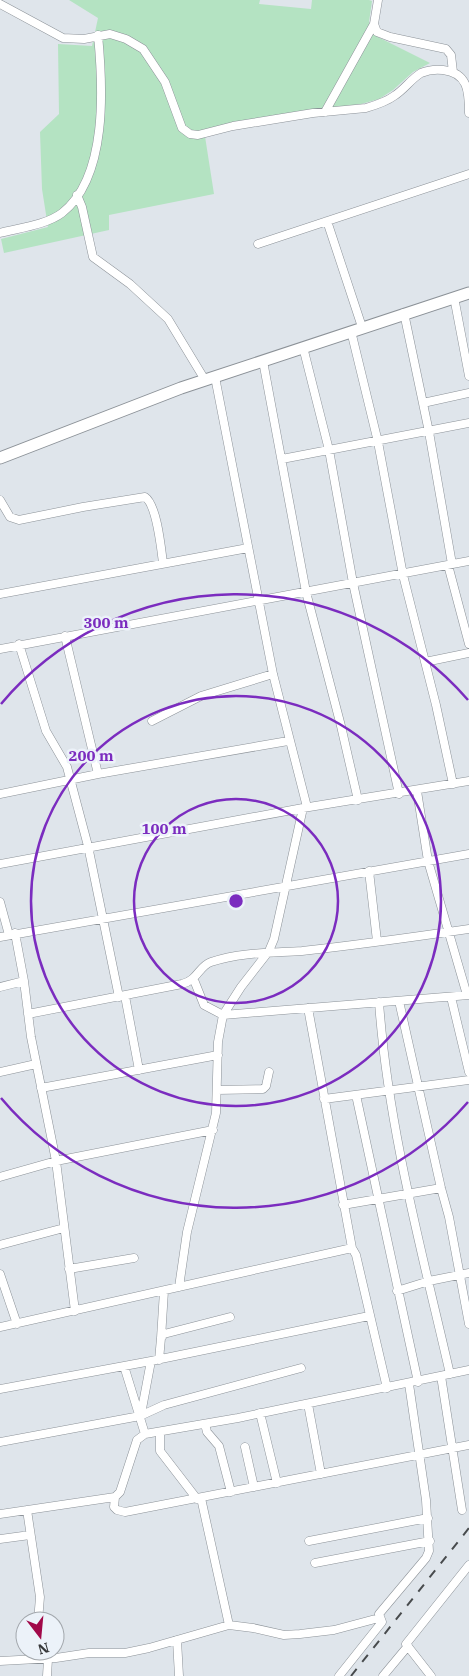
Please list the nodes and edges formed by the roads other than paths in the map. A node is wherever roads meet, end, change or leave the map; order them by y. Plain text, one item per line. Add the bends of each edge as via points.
1 (378, 0) edge
2 (0, 4) edge
3 (374, 24) junction
4 (98, 35) junction
5 (453, 72) junction
6 (466, 78) edge
7 (325, 112) junction
8 (469, 113) edge
9 (469, 174) edge
10 (76, 195) junction
11 (327, 221) junction
12 (0, 233) edge
13 (258, 244) dead end
14 (469, 292) edge
15 (454, 297) junction
16 (404, 313) junction
17 (362, 327) junction
18 (351, 331) junction
19 (303, 347) junction
20 (263, 361) junction
21 (469, 376) edge
22 (210, 378) junction
23 (469, 392) edge
24 (423, 403) junction
25 (469, 423) edge
26 (429, 432) junction
27 (378, 442) junction
28 (329, 450) junction
29 (0, 458) edge
30 (282, 459) junction
31 (0, 500) edge
32 (2, 509) edge
33 (248, 548) junction
34 (469, 561) edge
35 (164, 563) junction
36 (450, 565) junction
37 (403, 574) junction
38 (353, 583) junction
39 (306, 592) junction
40 (0, 594) edge
41 (257, 600) junction
42 (467, 626) edge
43 (65, 636) junction
44 (19, 644) junction
45 (469, 644) edge
46 (0, 649) edge
47 (469, 653) edge
48 (425, 662) junction
49 (273, 674) junction
50 (152, 721) dead end
51 (288, 741) junction
52 (98, 774) junction
53 (70, 779) junction
54 (469, 782) edge
55 (453, 784) junction
56 (417, 791) junction
57 (0, 794) edge
58 (399, 794) junction
59 (358, 800) junction
60 (305, 807) junction
61 (88, 846) junction
62 (469, 854) edge
63 (428, 861) junction
64 (0, 864) edge
65 (368, 871) junction
66 (285, 885) junction
67 (0, 902) edge
68 (103, 917) junction
69 (469, 929) edge
70 (450, 932) junction
71 (12, 934) junction
72 (0, 937) edge
73 (377, 940) junction
74 (269, 952) junction
75 (194, 980) junction
76 (24, 981) junction
77 (0, 987) edge
78 (468, 995) edge
79 (122, 996) junction
80 (450, 997) junction
81 (398, 1001) junction
82 (379, 1002) junction
83 (308, 1008) junction
84 (28, 1014) junction
85 (223, 1015) junction
86 (218, 1055) junction
87 (36, 1064) junction
88 (139, 1070) junction
89 (0, 1072) edge
90 (269, 1072) dead end
91 (469, 1072) edge
92 (469, 1080) edge
93 (418, 1086) junction
94 (41, 1088) junction
95 (217, 1090) junction
96 (388, 1091) junction
97 (356, 1095) junction
98 (324, 1099) junction
99 (213, 1130) junction
100 (56, 1161) junction
101 (0, 1177) edge
102 (441, 1188) junction
103 (410, 1193) junction
104 (378, 1200) junction
105 (343, 1205) junction
106 (64, 1228) junction
107 (0, 1245) edge
108 (352, 1248) junction
109 (134, 1258) dead end
110 (69, 1269) junction
111 (469, 1273) edge
112 (0, 1274) edge
113 (460, 1275) junction
114 (429, 1282) junction
115 (180, 1287) junction
116 (164, 1291) junction
117 (397, 1292) junction
118 (75, 1312) junction
119 (369, 1316) junction
120 (230, 1317) dead end
121 (17, 1324) junction
122 (469, 1324) edge
123 (0, 1327) edge
124 (161, 1338) junction
125 (155, 1361) junction
126 (124, 1366) junction
127 (301, 1368) dead end
128 (469, 1370) edge
129 (445, 1375) junction
130 (418, 1382) junction
131 (409, 1384) junction
132 (387, 1388) junction
133 (0, 1389) edge
134 (308, 1404) junction
135 (260, 1413) junction
136 (140, 1416) junction
137 (204, 1424) junction
138 (160, 1432) junction
139 (145, 1434) junction
140 (0, 1442) edge
141 (469, 1445) edge
142 (245, 1447) dead end
143 (452, 1448) junction
144 (420, 1455) junction
145 (321, 1474) junction
146 (277, 1483) junction
147 (254, 1487) junction
148 (231, 1492) junction
149 (115, 1497) junction
150 (199, 1498) junction
151 (27, 1510) junction
152 (462, 1510) dead end
153 (0, 1514) edge
154 (428, 1518) junction
155 (30, 1535) junction
156 (0, 1539) edge
157 (309, 1541) dead end
158 (430, 1541) junction
159 (315, 1563) dead end
160 (469, 1565) edge
161 (39, 1611) edge
162 (379, 1618) junction
163 (229, 1626) junction
164 (177, 1640) junction
165 (408, 1646) junction
166 (65, 1657) edge
167 (15, 1658) edge
168 (0, 1661) edge
169 (48, 1661) edge
170 (47, 1676) edge
171 (179, 1676) edge
172 (339, 1676) edge
173 (382, 1676) edge
174 (431, 1676) edge

1 - 3 street
2 - 4 street via 63,38 84,40
3 - 5 street via 381,35 446,49 451,55
3 - 7 street
4 - 7 street via 117,35 143,49 162,76 182,128 190,134
4 - 10 street via 102,78 98,141 89,172
5 - 6 street
5 - 7 street via 436,69 419,74 395,96 366,108
6 - 8 street
9 - 11 street
10 - 12 street via 62,213
10 - 22 street via 82,206 93,257 168,318
11 - 13 street
11 - 17 street
14 - 15 street
15 - 16 street
15 - 21 street
16 - 17 street
16 - 24 street
17 - 18 street
18 - 19 street
18 - 27 street
19 - 20 street
19 - 28 street
20 - 22 street
20 - 30 street
22 - 29 street
22 - 33 street
23 - 24 street
24 - 26 street
25 - 26 street
26 - 27 street
26 - 36 street
27 - 28 street
27 - 37 street
28 - 30 street
28 - 38 street
30 - 39 street
31 - 32 street
32 - 35 street via 19,520 145,497 153,510
33 - 35 street
33 - 41 street
34 - 36 street
35 - 40 street
36 - 37 street
36 - 42 street
37 - 38 street
37 - 48 street
38 - 39 street
38 - 58 street
39 - 41 street
39 - 59 street
41 - 43 street
41 - 49 street
42 - 45 street
43 - 44 street
43 - 52 street
44 - 46 street
44 - 53 street via 46,732 64,760
47 - 48 street
48 - 55 street
49 - 50 street via 201,696
49 - 51 street
51 - 52 street
51 - 60 street
52 - 53 street
53 - 57 street
53 - 61 street
54 - 55 street
55 - 56 street
56 - 58 street
56 - 63 street
58 - 59 street
59 - 60 street
60 - 61 street
60 - 66 street
61 - 64 street
61 - 68 street
62 - 63 street
63 - 65 street
63 - 70 street
65 - 66 street
65 - 73 street
66 - 68 street
66 - 74 street via 279,925
67 - 71 street
68 - 71 street
68 - 79 street
69 - 70 street
70 - 73 street
70 - 78 street
71 - 72 street
71 - 76 street
73 - 74 street
74 - 75 street via 210,962
74 - 85 street
75 - 79 street
75 - 85 street via 204,1005
76 - 77 street
76 - 84 street
78 - 80 street
79 - 84 street
79 - 88 street
80 - 81 street
80 - 91 street
81 - 82 street
81 - 93 street
82 - 83 street
82 - 96 street
83 - 85 street
83 - 98 street
84 - 87 street
85 - 86 street
86 - 88 street
86 - 95 street
87 - 89 street
87 - 94 street
88 - 94 street
90 - 95 street via 263,1089
92 - 93 street
93 - 96 street
93 - 102 street
94 - 100 street
95 - 99 street
96 - 97 street
96 - 103 street
97 - 98 street
97 - 104 street
98 - 105 street
99 - 100 street
99 - 115 street via 187,1232
100 - 101 street
100 - 106 street
102 - 103 street
102 - 113 street
103 - 104 street
103 - 114 street
104 - 105 street
104 - 117 street
105 - 108 street
106 - 107 street
106 - 110 street
108 - 115 street
108 - 119 street
109 - 110 street
110 - 118 street
111 - 113 street
112 - 121 street
113 - 114 street
113 - 122 street
114 - 117 street
114 - 129 street
115 - 116 street
116 - 118 street
116 - 124 street
117 - 130 street
118 - 121 street
119 - 125 street
119 - 132 street
120 - 124 street via 164,1334
121 - 123 street
124 - 125 street
125 - 126 street
125 - 136 street
126 - 133 street
126 - 136 street
127 - 136 street via 164,1405
128 - 129 street
129 - 130 street
129 - 143 street
130 - 131 street
131 - 132 street
131 - 144 street
132 - 134 street
134 - 135 street
134 - 145 street
135 - 137 street
135 - 146 street
136 - 139 street
136 - 140 street
137 - 138 street
137 - 148 street via 219,1446
138 - 139 street
138 - 150 street via 160,1451
139 - 149 street via 137,1440 120,1492
141 - 143 street
142 - 147 street
143 - 144 street
143 - 152 street
144 - 145 street
144 - 154 street
145 - 146 street
146 - 147 street
147 - 148 street
148 - 150 street
149 - 150 street via 114,1507 120,1512
149 - 151 street
150 - 163 street
151 - 153 street
151 - 155 street
154 - 157 street
154 - 158 street
155 - 156 street
155 - 161 street via 40,1597
158 - 159 street
158 - 162 street via 426,1558
160 - 165 street via 406,1644
162 - 163 street via 334,1630 284,1635
162 - 172 street via 382,1622
163 - 164 street
164 - 166 street via 125,1653
164 - 171 street
165 - 173 street
165 - 174 street
167 - 168 street
169 - 170 street

